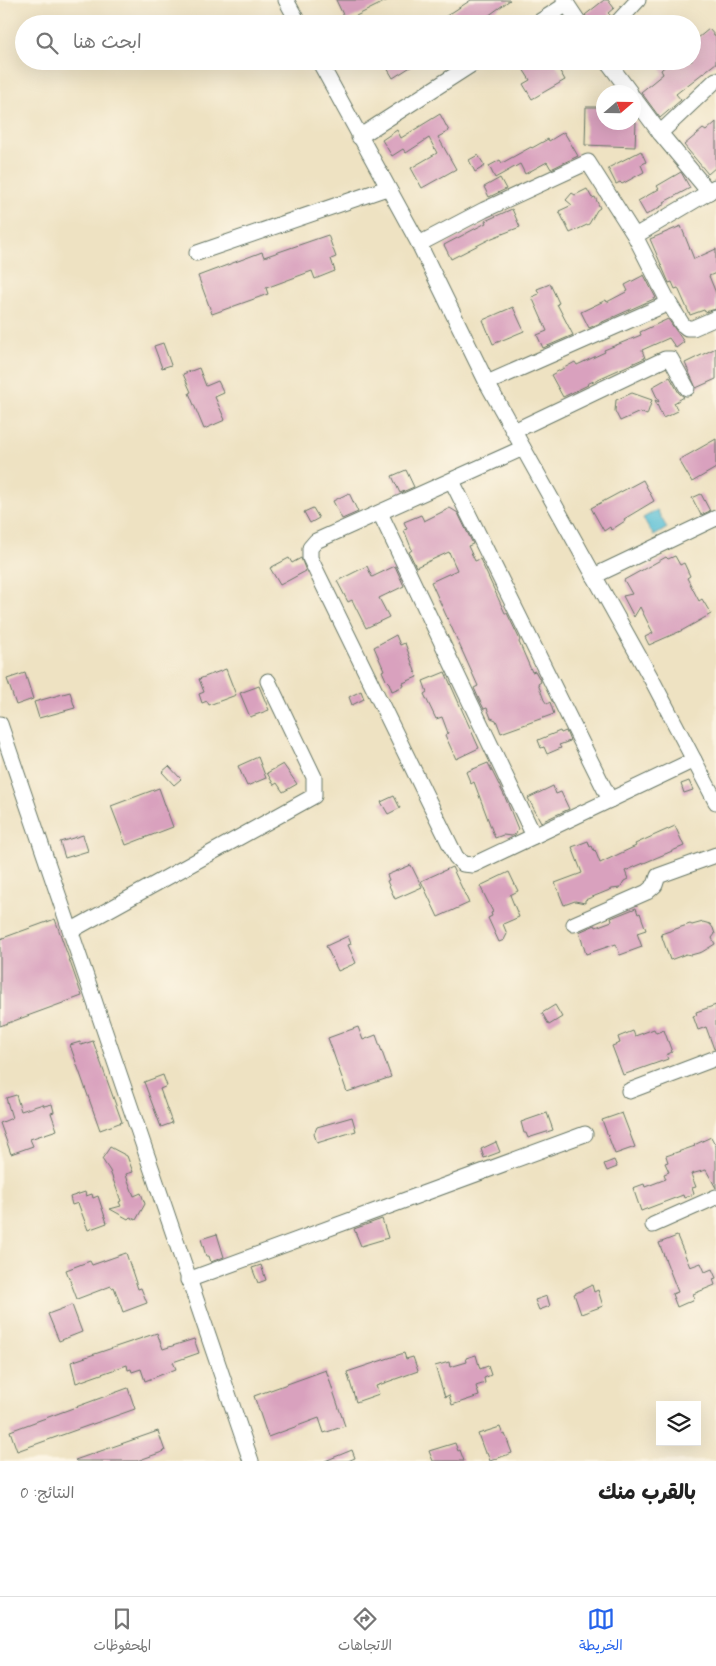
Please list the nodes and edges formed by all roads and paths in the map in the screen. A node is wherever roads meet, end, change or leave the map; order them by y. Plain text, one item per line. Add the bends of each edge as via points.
1 (286, 0) edge
2 (638, 0) edge
3 (566, 2) edge
4 (294, 15) edge
5 (548, 15) edge
6 (574, 15) edge
7 (624, 15) edge
8 (324, 70) edge
9 (463, 70) edge
10 (613, 70) edge
11 (716, 80) edge
12 (625, 85) edge
13 (641, 107) edge
14 (660, 133) junction
15 (359, 136) junction
16 (387, 188) junction
17 (712, 189) edge
18 (635, 236) junction
19 (419, 244) junction
20 (197, 253) dead end
21 (669, 303) junction
22 (716, 318) edge
23 (487, 383) junction
24 (687, 388) dead end
25 (514, 431) junction
26 (523, 448) junction
27 (452, 481) junction
28 (380, 513) junction
29 (716, 518) edge
30 (594, 576) junction
31 (268, 681) dead end
32 (0, 724) edge
33 (694, 760) junction
34 (610, 800) junction
35 (716, 802) edge
36 (534, 836) junction
37 (716, 855) edge
38 (574, 924) dead end
39 (72, 930) junction
40 (716, 1058) edge
41 (629, 1091) dead end
42 (585, 1134) dead end
43 (716, 1197) edge
44 (653, 1225) dead end
45 (188, 1280) junction
46 (251, 1461) edge

1 - 4 street
2 - 7 street
3 - 5 street
3 - 6 street
8 - 15 street
9 - 15 street
10 - 12 street
11 - 14 street
13 - 14 street
14 - 17 street
15 - 16 street
16 - 19 street
16 - 20 street
17 - 18 street
18 - 19 street via 588,162
18 - 21 street
19 - 23 street
21 - 22 street via 687,328
21 - 23 street
23 - 25 street
24 - 25 street via 671,359 665,358
25 - 26 street
26 - 27 street
26 - 30 street
27 - 28 street
27 - 34 street
28 - 36 street
28 - 36 street via 316,541 310,548 310,558 456,857 462,864 473,865
29 - 30 street
30 - 33 street
31 - 39 street via 314,777 314,796
32 - 39 street
33 - 34 street
33 - 35 street
34 - 36 street
37 - 38 street via 658,876 655,885 647,892
39 - 45 street
40 - 41 street
42 - 45 street
43 - 44 street
45 - 46 street

